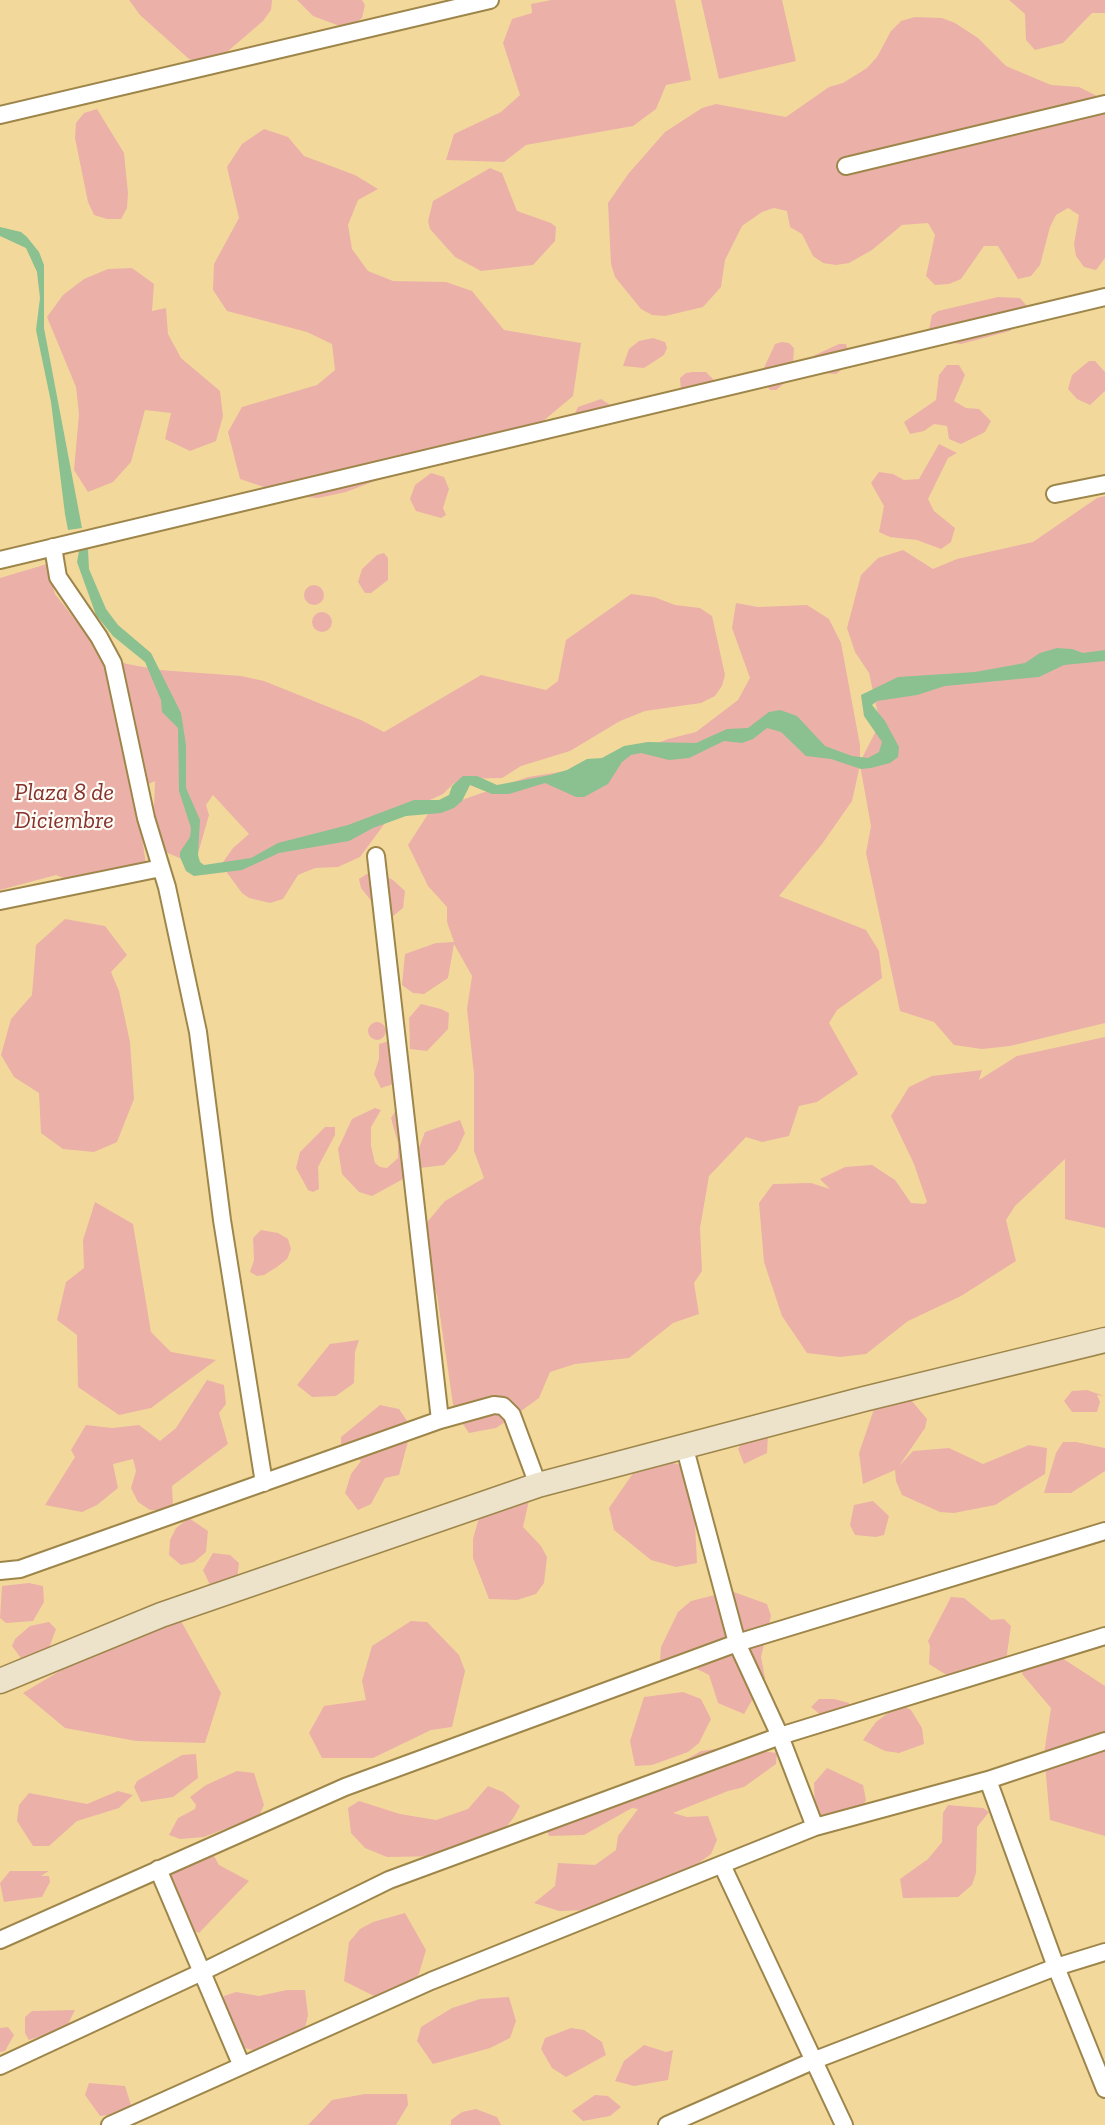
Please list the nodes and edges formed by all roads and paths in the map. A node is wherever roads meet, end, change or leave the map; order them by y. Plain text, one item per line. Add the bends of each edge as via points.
1 (490, 0) edge
2 (1105, 104) edge
3 (0, 115) edge
4 (846, 166) dead end
5 (1105, 297) edge
6 (1105, 484) edge
7 (1055, 494) dead end
8 (54, 547) junction
9 (0, 560) edge
10 (376, 856) dead end
11 (161, 868) junction
12 (0, 901) edge
13 (1105, 1340) edge
14 (441, 1420) junction
15 (684, 1445) junction
16 (264, 1483) junction
17 (538, 1485) junction
18 (1105, 1531) edge
19 (0, 1571) edge
20 (1105, 1636) edge
21 (736, 1643) junction
22 (0, 1681) edge
23 (780, 1736) junction
24 (1105, 1741) edge
25 (988, 1779) junction
26 (815, 1827) junction
27 (722, 1865) junction
28 (158, 1869) junction
29 (0, 1940) edge
30 (1105, 1952) edge
31 (1056, 1966) junction
32 (202, 1972) junction
33 (815, 2060) junction
34 (241, 2064) junction
35 (0, 2066) edge
36 (1105, 2089) edge
37 (110, 2125) edge
38 (667, 2125) edge
39 (844, 2125) edge

1 - 3 street
2 - 4 street
5 - 8 street
6 - 7 street
8 - 9 street
8 - 11 street via 58,577 113,663 146,818
10 - 14 street
11 - 12 street
11 - 16 street via 198,1032 222,1220
13 - 15 main road
14 - 16 street
14 - 17 street via 494,1405 509,1409
15 - 17 main road
15 - 21 street
16 - 19 street via 20,1569
17 - 22 main road via 161,1615
18 - 21 street
20 - 23 street
21 - 23 street
21 - 28 street via 345,1787
23 - 26 street
23 - 32 street via 389,1880
24 - 25 street
25 - 26 street
25 - 31 street
26 - 27 street
27 - 33 street
27 - 34 street via 431,1981
28 - 29 street
28 - 32 street
30 - 31 street
31 - 33 street
31 - 36 street
32 - 34 street
32 - 35 street
33 - 38 street
33 - 39 street
34 - 37 street

